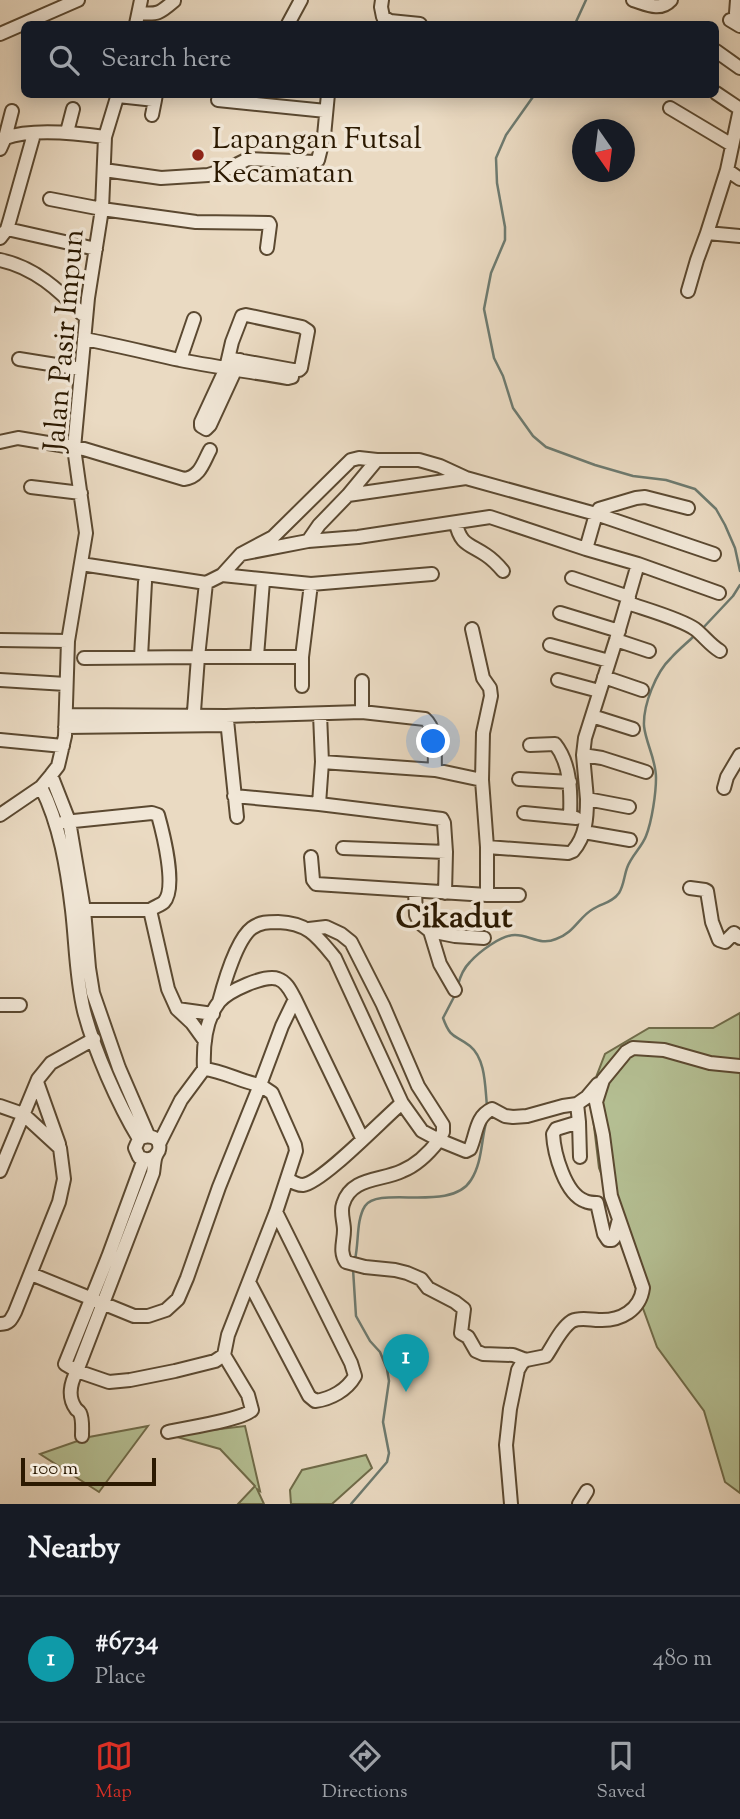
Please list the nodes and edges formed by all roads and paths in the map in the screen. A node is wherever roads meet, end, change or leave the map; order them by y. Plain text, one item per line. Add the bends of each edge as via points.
1 (78, 0) edge
2 (301, 0) edge
3 (383, 0) edge
4 (634, 0) edge
5 (671, 0) edge
6 (737, 0) edge
7 (174, 1) edge
8 (139, 13) edge
9 (30, 21) edge
10 (292, 21) edge
11 (390, 21) edge
12 (737, 21) edge
13 (21, 25) edge
14 (0, 34) edge
15 (719, 53) edge
16 (740, 68) edge
17 (719, 95) edge
18 (117, 98) edge
19 (155, 98) edge
20 (328, 98) edge
21 (218, 100) dead end
22 (670, 108) dead end
23 (73, 109) dead end
24 (12, 111) dead end
25 (326, 111) junction
26 (152, 115) dead end
27 (67, 132) junction
28 (34, 134) junction
29 (105, 137) junction
30 (3, 144) edge
31 (732, 145) junction
32 (104, 170) junction
33 (727, 170) junction
34 (740, 179) edge
35 (50, 199) dead end
36 (102, 209) junction
37 (707, 233) junction
38 (3, 234) edge
39 (740, 236) edge
40 (267, 248) dead end
41 (96, 249) junction
42 (0, 260) edge
43 (688, 291) dead end
44 (86, 314) junction
45 (194, 319) dead end
46 (84, 339) junction
47 (19, 359) dead end
48 (180, 360) junction
49 (233, 364) junction
50 (81, 369) junction
51 (0, 442) edge
52 (74, 448) junction
53 (210, 450) dead end
54 (377, 460) junction
55 (466, 478) junction
56 (31, 487) dead end
57 (81, 493) junction
58 (348, 495) junction
59 (688, 508) dead end
60 (596, 514) junction
61 (456, 523) junction
62 (308, 541) junction
63 (586, 549) junction
64 (714, 554) dead end
65 (241, 555) junction
66 (81, 564) junction
67 (638, 564) junction
68 (503, 571) dead end
69 (432, 574) dead end
70 (222, 575) junction
71 (572, 578) dead end
72 (263, 580) junction
73 (145, 582) dead end
74 (206, 583) junction
75 (311, 584) junction
76 (719, 593) dead end
77 (628, 600) junction
78 (559, 613) dead end
79 (472, 629) dead end
80 (618, 635) junction
81 (0, 640) edge
82 (68, 641) junction
83 (550, 645) dead end
84 (715, 648) dead end
85 (649, 651) dead end
86 (257, 656) junction
87 (141, 657) junction
88 (198, 657) junction
89 (302, 657) junction
90 (84, 658) dead end
91 (609, 661) junction
92 (604, 677) junction
93 (0, 680) edge
94 (558, 680) dead end
95 (362, 681) dead end
96 (66, 684) junction
97 (302, 686) dead end
98 (642, 690) dead end
99 (599, 691) junction
100 (362, 712) junction
101 (320, 713) junction
102 (592, 716) junction
103 (193, 720) junction
104 (66, 721) junction
105 (227, 721) junction
106 (633, 729) dead end
107 (0, 740) edge
108 (63, 746) junction
109 (530, 746) dead end
110 (583, 755) junction
111 (740, 755) edge
112 (322, 762) junction
113 (435, 770) junction
114 (646, 772) dead end
115 (51, 775) junction
116 (519, 779) dead end
117 (482, 780) junction
118 (570, 782) junction
119 (41, 787) junction
120 (724, 788) dead end
121 (234, 796) junction
122 (587, 799) junction
123 (319, 804) junction
124 (629, 807) dead end
125 (524, 813) dead end
126 (0, 815) edge
127 (237, 817) dead end
128 (570, 817) junction
129 (587, 819) junction
130 (63, 822) junction
131 (584, 832) junction
132 (630, 840) dead end
133 (487, 847) junction
134 (343, 848) dead end
135 (446, 852) junction
136 (311, 857) dead end
137 (690, 888) dead end
138 (415, 891) junction
139 (445, 893) junction
140 (487, 895) junction
141 (519, 895) dead end
142 (78, 910) junction
143 (150, 910) junction
144 (309, 929) junction
145 (430, 931) junction
146 (484, 938) dead end
147 (740, 938) edge
148 (455, 990) dead end
149 (295, 999) junction
150 (0, 1005) edge
151 (20, 1005) dead end
152 (216, 1008) junction
153 (177, 1009) junction
154 (94, 1039) junction
155 (205, 1041) junction
156 (740, 1066) edge
157 (204, 1069) junction
158 (603, 1080) junction
159 (37, 1082) junction
160 (260, 1085) junction
161 (402, 1103) junction
162 (577, 1104) junction
163 (0, 1106) edge
164 (23, 1114) junction
165 (579, 1122) junction
166 (143, 1137) junction
167 (362, 1138) junction
168 (439, 1140) junction
169 (60, 1148) junction
170 (153, 1153) junction
171 (580, 1157) dead end
172 (0, 1169) edge
173 (288, 1179) junction
174 (276, 1212) junction
175 (619, 1216) junction
176 (31, 1274) junction
177 (249, 1282) junction
178 (96, 1301) junction
179 (0, 1324) edge
180 (224, 1355) junction
181 (526, 1360) junction
182 (77, 1371) junction
183 (168, 1432) dead end
184 (82, 1436) dead end
185 (587, 1490) dead end
186 (511, 1504) edge
187 (579, 1504) edge

1 - 9 street
2 - 10 street
3 - 11 street via 383,17
4 - 5 street via 656,7
6 - 12 street
7 - 8 street via 160,13
13 - 14 street
15 - 16 street
17 - 31 street via 740,109
18 - 29 street, Jalan Pasir Impun
19 - 26 street
20 - 25 street
21 - 25 street
22 - 31 street
23 - 27 street
24 - 30 street
25 - 32 street via 315,162 248,159 208,175 160,178
27 - 28 street
27 - 29 street
28 - 30 street via 22,134
28 - 38 street
29 - 32 street, Jalan Pasir Impun
31 - 33 street
32 - 36 street, Jalan Pasir Impun
33 - 34 street
33 - 37 street
35 - 36 street
36 - 40 street via 196,222 269,223
36 - 41 street, Jalan Pasir Impun
37 - 39 street
37 - 43 street
38 - 41 street
41 - 44 street, Jalan Pasir Impun
42 - 44 street via 27,268
44 - 46 street, Jalan Pasir Impun
45 - 48 street
46 - 48 street
46 - 50 street, Jalan Pasir Impun
47 - 50 street
48 - 49 street
49 - 49 street via 292,377 293,370 301,368 309,331 246,315 240,318
50 - 52 street, Jalan Pasir Impun
51 - 52 street via 18,438
52 - 53 street via 184,479 199,472
52 - 57 street, Jalan Pasir Impun
54 - 55 street via 419,460
54 - 58 street
54 - 65 street via 351,460 272,537
55 - 58 street
55 - 60 street
56 - 57 street
57 - 66 street, Jalan Pasir Impun via 86,533
58 - 62 street
59 - 60 street via 636,498 599,509
60 - 63 street
60 - 64 street
61 - 62 street
61 - 63 street via 494,518
61 - 68 street via 467,545 487,555
62 - 65 street
63 - 67 street
65 - 70 street
66 - 74 street
66 - 82 street, Jalan Pasir Impun
67 - 76 street
67 - 77 street
69 - 75 street
70 - 72 street
70 - 74 street
71 - 77 street
72 - 75 street
72 - 86 street
73 - 87 street
74 - 88 street
75 - 89 street
77 - 80 street
77 - 84 street via 694,628
78 - 80 street
79 - 117 street via 491,696 483,733
80 - 85 street
80 - 91 street
81 - 82 street
82 - 96 street, Jalan Pasir Impun
83 - 91 street
86 - 88 street
86 - 89 street
87 - 88 street
87 - 90 street
88 - 103 street
89 - 97 street
91 - 92 street
92 - 98 street
92 - 99 street
93 - 96 street
94 - 99 street
95 - 100 street
96 - 104 street, Jalan Pasir Impun
99 - 102 street
100 - 101 street
100 - 113 street via 429,721
101 - 105 street
101 - 112 street
102 - 106 street
102 - 110 street
103 - 104 street
103 - 105 street
104 - 108 street, Jalan Pasir Impun
105 - 121 street
107 - 108 street
108 - 115 street, Jalan Pasir Impun
109 - 118 street via 555,744
110 - 114 street
110 - 122 street
111 - 120 street
112 - 113 street
112 - 123 street
113 - 117 street
115 - 119 street, Jalan Pasir Impun
115 - 130 street
116 - 118 street
117 - 133 street
118 - 128 street
119 - 126 street, Jalan Pasir Impun
119 - 130 street
121 - 123 street
121 - 127 street
122 - 124 street
122 - 129 street
123 - 135 street via 442,819
125 - 128 street
128 - 129 street
129 - 131 street
130 - 142 street
130 - 143 street via 158,815 170,891 164,902
131 - 132 street
131 - 133 street via 568,853
133 - 140 street
134 - 135 street
135 - 139 street
136 - 138 street via 316,884
137 - 147 street via 708,891 719,940 725,942 734,933
138 - 139 street
138 - 145 street via 416,915
139 - 140 street
140 - 141 street
142 - 143 street
142 - 154 street via 77,967
142 - 166 street via 99,1013
143 - 153 street
144 - 152 street via 296,923 265,922 251,929 229,968
144 - 161 street via 334,958
144 - 168 street via 326,927 351,942 418,1086 443,1125
145 - 146 street
145 - 148 street via 440,964
149 - 152 street via 287,985 268,978 229,993
149 - 160 street
149 - 167 street
150 - 151 street
152 - 153 street
152 - 155 street
153 - 155 street
154 - 159 street via 51,1063
154 - 166 street via 123,1109
155 - 157 street
156 - 158 street via 633,1048
157 - 160 street
157 - 170 street via 181,1100
158 - 162 street
158 - 175 street via 596,1102 611,1196
159 - 164 street
159 - 169 street
160 - 173 street via 272,1093 295,1145
160 - 178 street via 178,1299 166,1310 148,1316 134,1316
161 - 167 street
161 - 168 street via 422,1131
162 - 165 street
162 - 168 street via 513,1117 489,1110 466,1151
163 - 164 street
164 - 169 street
164 - 172 street
165 - 171 street
165 - 175 street via 553,1134 565,1178 583,1201 597,1203 608,1240 614,1238
166 - 170 street via 153,1137
166 - 170 street via 136,1153
167 - 173 street via 310,1182 304,1185
168 - 181 street via 402,1172 353,1188 342,1208 343,1258 351,1265 395,1269 421,1279 464,1309 461,1333 476,1351 513,1354
169 - 176 street via 64,1179 59,1202
170 - 178 street via 153,1173
173 - 174 street
174 - 177 street
174 - 177 street via 351,1363 352,1382 327,1399 315,1401 309,1396
175 - 181 street via 642,1297 626,1315 569,1323 546,1356
176 - 178 street
176 - 179 street via 10,1322
177 - 180 street
178 - 182 street
180 - 182 street via 130,1380 109,1382
180 - 183 street via 252,1410 236,1418
181 - 186 street via 518,1370 506,1445
182 - 184 street via 71,1397 80,1412
185 - 187 street

